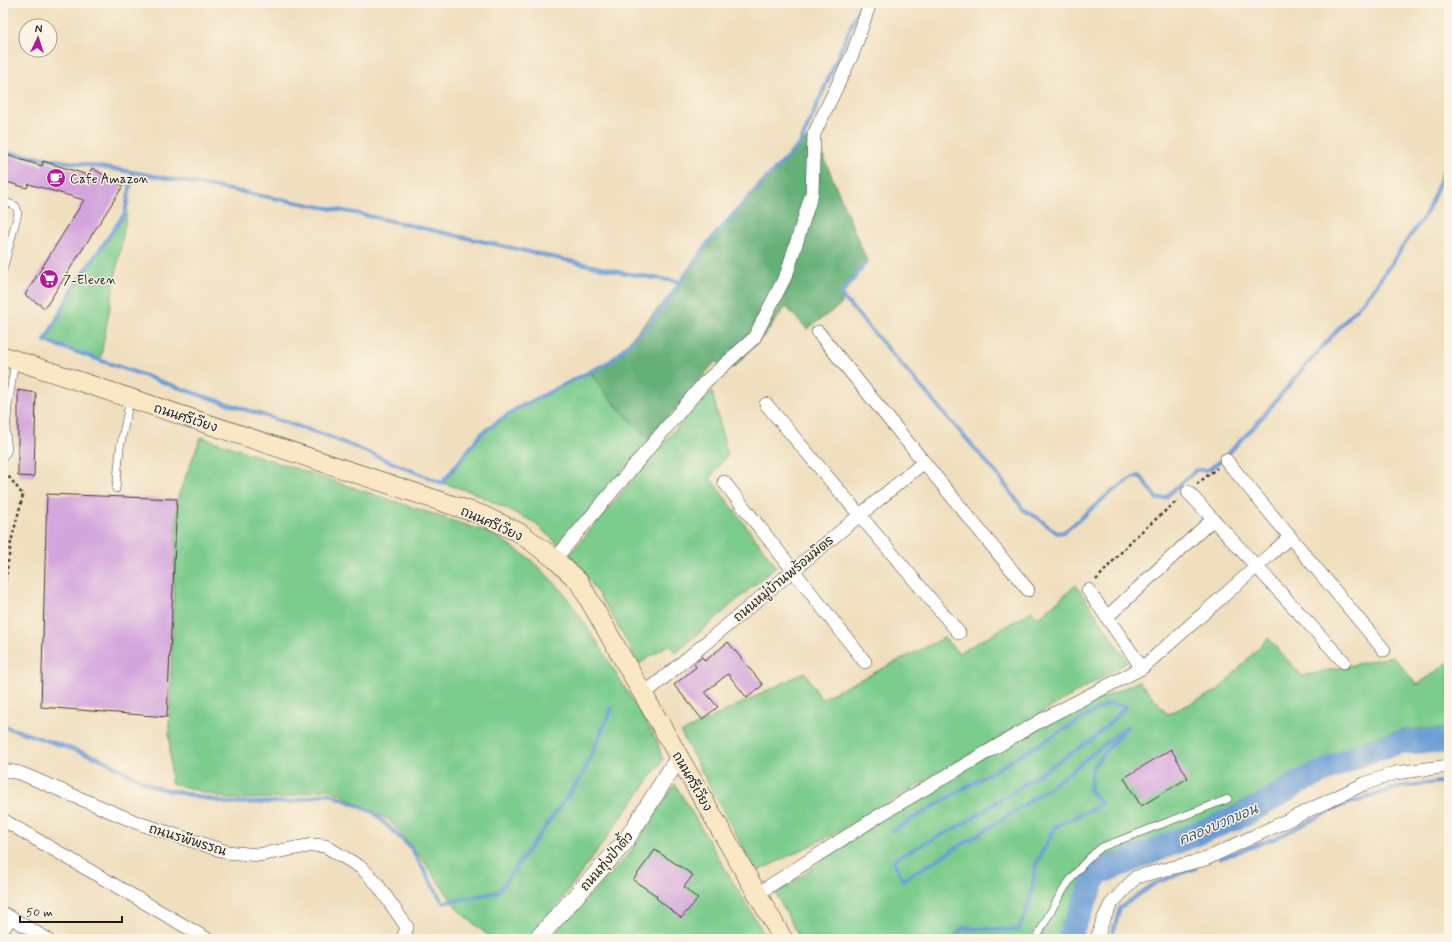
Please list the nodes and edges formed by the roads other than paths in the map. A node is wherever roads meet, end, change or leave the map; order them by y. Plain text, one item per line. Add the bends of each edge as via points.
1 (870, 3) edge
2 (3, 201) edge
3 (3, 267) edge
4 (818, 332) dead end
5 (9, 358) edge
6 (130, 399) junction
7 (766, 404) dead end
8 (3, 458) edge
9 (1226, 460) road end
10 (924, 462) junction
11 (724, 482) dead end
12 (116, 489) dead end
13 (1188, 492) road end
14 (860, 515) junction
15 (1213, 519) junction
16 (1290, 537) junction
17 (555, 559) junction
18 (1257, 567) junction
19 (792, 571) junction
20 (1028, 590) dead end
21 (1088, 590) road end
22 (1107, 617) junction
23 (959, 633) dead end
24 (1384, 650) dead end
25 (865, 662) dead end
26 (1344, 662) dead end
27 (1142, 668) junction
28 (643, 694) junction
29 (679, 757) junction
30 (1449, 766) edge
31 (3, 770) edge
32 (1228, 800) dead end
33 (3, 820) edge
34 (757, 894) junction
35 (7, 915) edge
36 (3, 928) edge
37 (47, 939) edge
38 (207, 939) edge
39 (403, 939) edge
40 (536, 939) edge
41 (783, 939) edge
42 (1036, 939) edge
43 (1097, 939) edge

1 - 17 street via 853,52 814,134 812,193 787,273 754,338 704,383
2 - 3 lane via 16,206 18,213
4 - 10 street
5 - 6 main road, ถนนศรีเวียง
5 - 8 lane via 10,384 6,433 8,450
6 - 12 lane via 120,448
6 - 17 main road, ถนนศรีเวียง via 482,515 520,533
7 - 14 street
9 - 16 street
10 - 14 street, ถนนหมู่บ้านพร้อมมิตร
10 - 20 street
11 - 19 street
13 - 15 street
14 - 19 street, ถนนหมู่บ้านพร้อมมิตร
14 - 23 street
15 - 18 street
15 - 22 street
16 - 18 street
16 - 24 street
17 - 28 main road, ถนนศรีเวียง via 579,582
18 - 26 street
18 - 27 street
19 - 25 street
19 - 28 street, ถนนหมู่บ้านพร้อมมิตร
21 - 22 street
22 - 27 street
27 - 34 street via 1027,729 880,815
28 - 29 main road, ถนนศรีเวียง
29 - 34 main road, ถนนศรีเวียง
29 - 40 street, ถนนทุ่งป่าติ้ว via 625,842
30 - 43 street via 1395,773 1364,784 1206,859 1136,877 1111,904
31 - 39 street, ถนนรพีพรรณ via 20,772 138,823 227,852 258,855 313,845 325,846 362,868 377,884 407,927
32 - 42 lane via 1102,847 1089,856 1051,910
33 - 38 street
34 - 41 main road, ถนนศรีเวียง
35 - 36 street
35 - 37 street

